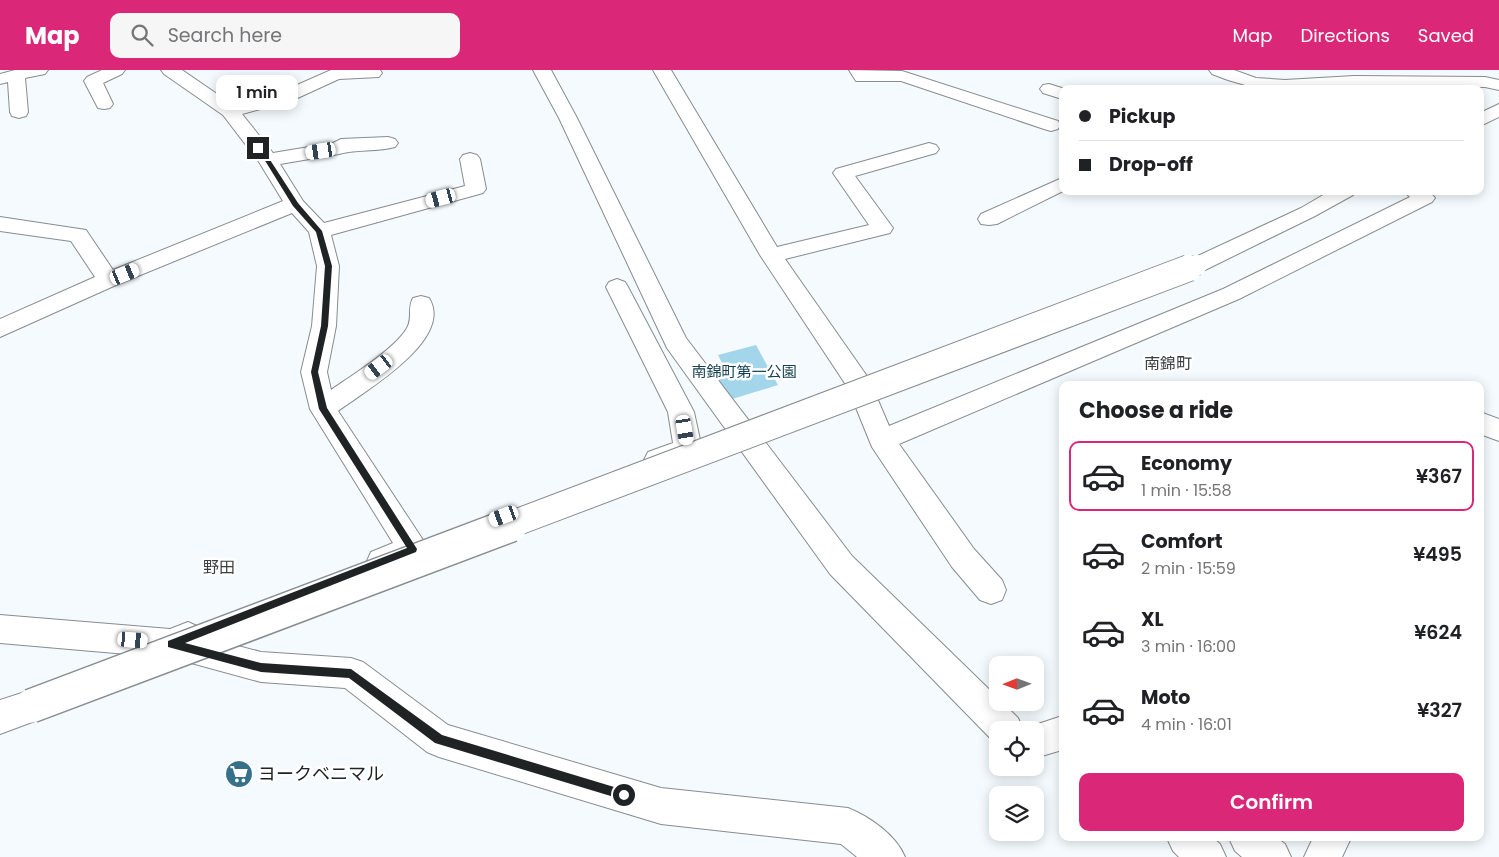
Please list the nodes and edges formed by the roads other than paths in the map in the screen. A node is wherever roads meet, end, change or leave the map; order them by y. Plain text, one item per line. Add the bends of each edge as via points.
1 (39, 70) edge
2 (116, 70) edge
3 (170, 70) edge
4 (542, 70) edge
5 (662, 70) edge
6 (1218, 70) edge
7 (1336, 70) edge
8 (342, 72) edge
9 (373, 73) dead end
10 (1413, 76) edge
11 (8, 77) edge
12 (863, 79) edge
13 (1352, 81) junction
14 (1499, 84) edge
15 (1253, 85) edge
16 (1308, 85) edge
17 (104, 104) dead end
18 (1499, 110) edge
19 (230, 111) junction
20 (19, 112) dead end
21 (1484, 118) edge
22 (1051, 125) dead end
23 (388, 143) dead end
24 (929, 149) dead end
25 (470, 159) dead end
26 (268, 160) junction
27 (1059, 185) edge
28 (1339, 195) edge
29 (1420, 195) edge
30 (295, 204) junction
31 (989, 219) dead end
32 (2, 225) edge
33 (319, 231) junction
34 (771, 254) junction
35 (108, 280) junction
36 (617, 287) dead end
37 (421, 304) dead end
38 (0, 329) edge
39 (860, 386) junction
40 (323, 409) junction
41 (1484, 424) edge
42 (744, 431) junction
43 (1499, 431) edge
44 (882, 440) junction
45 (413, 549) junction
46 (992, 590) dead end
47 (0, 629) edge
48 (171, 644) junction
49 (0, 718) edge
50 (997, 721) edge
51 (1059, 734) edge
52 (1044, 738) edge
53 (1189, 841) edge
54 (1252, 841) edge
55 (1331, 841) edge
56 (886, 857) edge
57 (1207, 857) edge
58 (1272, 857) edge
59 (1323, 857) edge

1 - 11 street
2 - 17 street via 93,81
3 - 19 street
4 - 42 street via 676,342
5 - 34 street
6 - 15 street
7 - 13 street
8 - 9 street
8 - 19 street via 286,97
10 - 13 street
10 - 14 street
11 - 20 street
12 - 22 street via 902,76
13 - 16 street
18 - 21 street
19 - 26 street
23 - 26 street via 341,145 339,148
24 - 34 street via 843,173 882,228
25 - 33 street via 476,189
26 - 30 street
27 - 31 street
28 - 49 street, bridge via 1197,265
29 - 44 street via 1425,198 1231,294
30 - 33 street
30 - 35 street
32 - 35 street via 78,235
33 - 40 street via 328,266 324,326 314,372
34 - 39 street
35 - 38 street
36 - 45 street via 682,412 688,449
37 - 40 street via 423,315 418,331 406,346
39 - 42 street
39 - 44 street
40 - 45 street
41 - 43 street
42 - 50 street via 841,565
44 - 46 street via 962,558
45 - 48 street
47 - 48 street
48 - 56 street via 261,667 351,673 439,740 661,806 848,826
51 - 52 street
53 - 57 street
54 - 58 street
55 - 59 street

